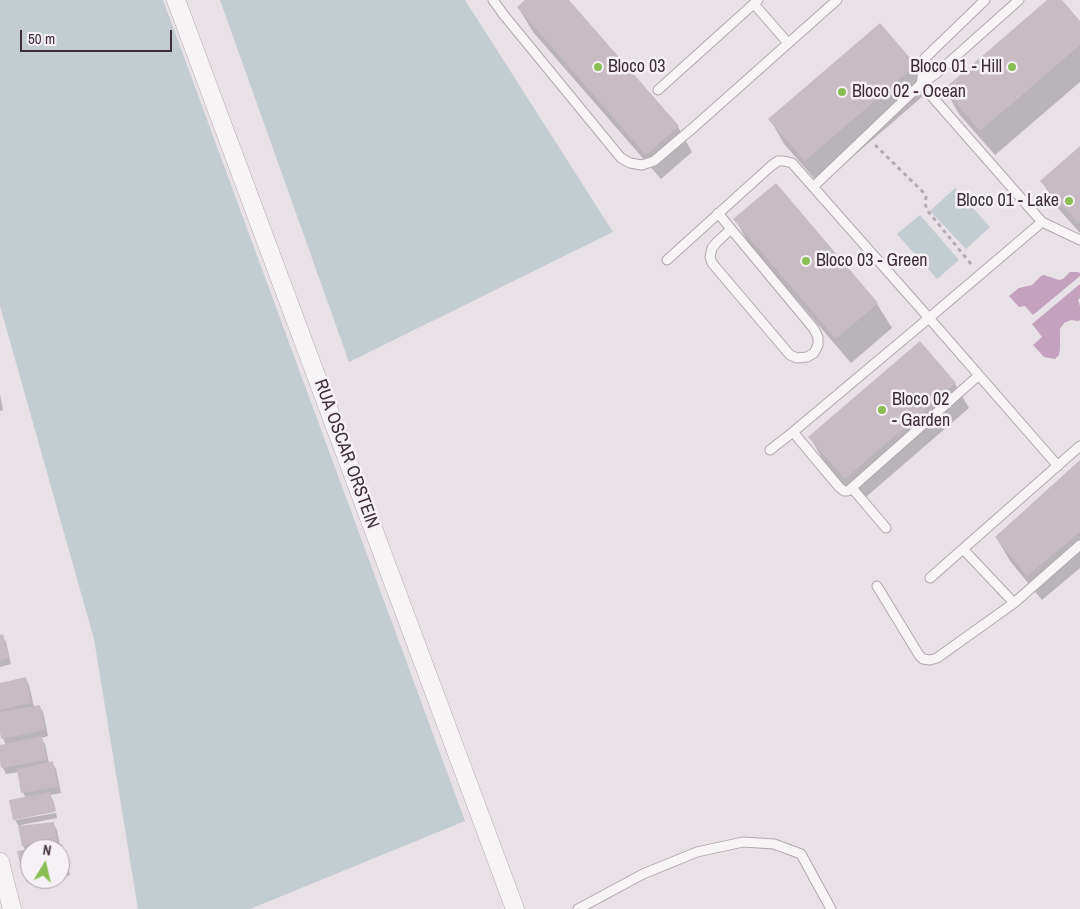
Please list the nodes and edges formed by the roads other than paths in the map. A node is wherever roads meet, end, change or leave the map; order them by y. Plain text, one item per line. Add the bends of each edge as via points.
1 (176, 0) edge
2 (493, 0) edge
3 (837, 0) edge
4 (985, 0) edge
5 (1019, 0) edge
6 (756, 2) edge
7 (788, 44) junction
8 (921, 84) junction
9 (658, 90) dead end
10 (813, 187) junction
11 (718, 214) junction
12 (1042, 222) junction
13 (731, 229) junction
14 (1080, 240) edge
15 (667, 260) dead end
16 (929, 318) junction
17 (978, 376) junction
18 (793, 432) junction
19 (1080, 446) edge
20 (770, 450) dead end
21 (1058, 466) junction
22 (852, 488) junction
23 (886, 528) dead end
24 (1080, 545) edge
25 (963, 549) junction
26 (930, 578) dead end
27 (877, 586) dead end
28 (1014, 603) junction
29 (0, 862) edge
30 (12, 909) edge
31 (514, 909) edge
32 (578, 909) edge
33 (831, 909) edge

1 - 31 street, RUA OSCAR ORSTEIN
2 - 7 lane via 621,158 630,164 654,161
3 - 7 lane
4 - 8 lane via 925,58
5 - 8 lane
6 - 7 lane
6 - 9 lane
8 - 10 lane
8 - 12 lane
10 - 11 lane via 792,164 778,161
10 - 16 lane
11 - 13 lane
11 - 15 lane
12 - 14 lane
12 - 16 lane
13 - 13 lane via 814,330 818,345 806,358 790,355 712,263 712,248
16 - 17 lane
16 - 18 lane
17 - 21 lane
17 - 22 lane
18 - 20 lane
18 - 22 lane via 839,487 848,491
19 - 21 lane
21 - 25 lane
22 - 23 lane
24 - 28 lane
25 - 26 lane
25 - 28 lane
27 - 28 lane via 919,655 930,660
29 - 30 street
32 - 33 lane via 643,874 697,852 743,842 774,844 801,854

